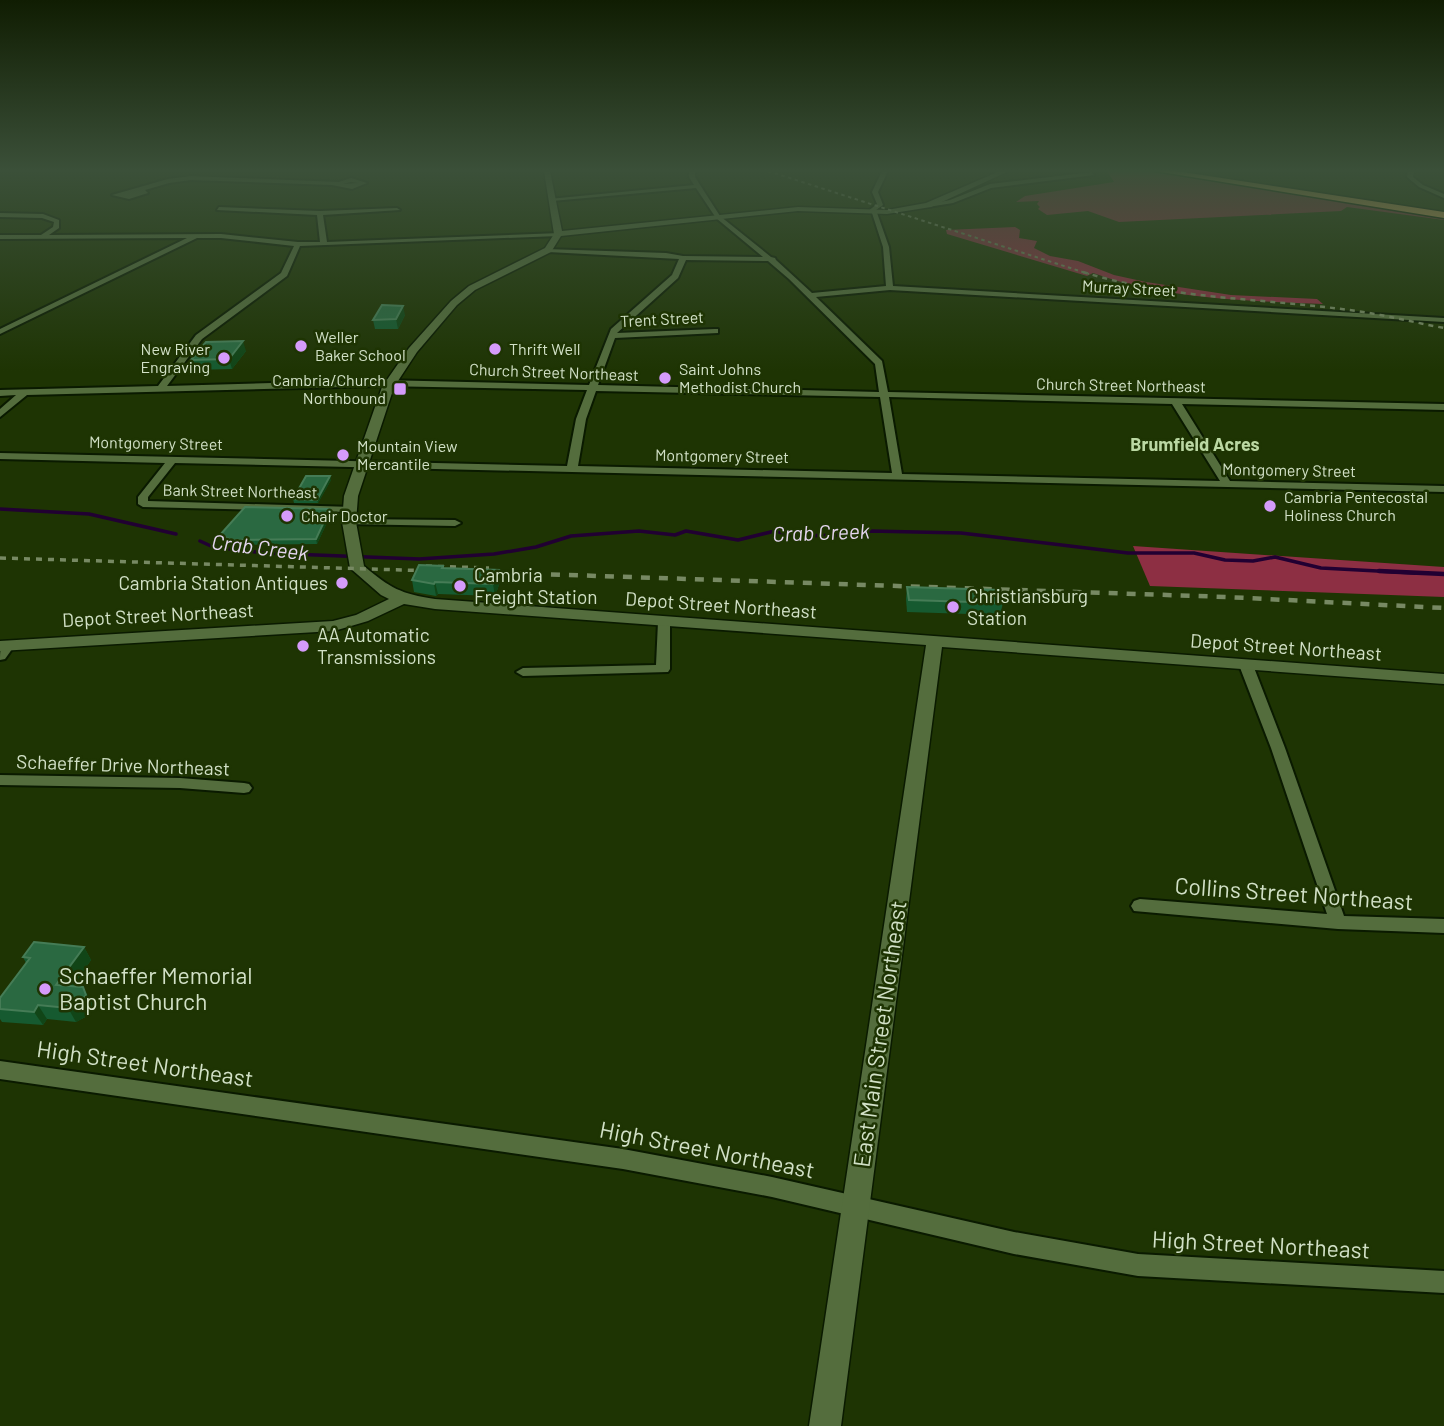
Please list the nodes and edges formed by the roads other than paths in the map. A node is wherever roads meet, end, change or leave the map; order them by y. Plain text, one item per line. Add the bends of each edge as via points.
1 (193, 238) edge
2 (246, 238) edge
3 (323, 238) edge
4 (475, 238) edge
5 (556, 238) edge
6 (745, 238) edge
7 (882, 238) edge
8 (298, 244) junction
9 (324, 244) junction
10 (548, 250) junction
11 (683, 258) junction
12 (773, 259) junction
13 (890, 288) junction
14 (812, 295) junction
15 (1444, 320) edge
16 (715, 331) dead end
17 (0, 332) edge
18 (611, 336) junction
19 (390, 384) junction
20 (160, 389) junction
21 (592, 390) junction
22 (25, 392) junction
23 (0, 393) edge
24 (884, 395) junction
25 (1176, 402) junction
26 (1444, 407) edge
27 (0, 414) edge
28 (0, 456) edge
29 (172, 460) junction
30 (361, 464) junction
31 (572, 468) junction
32 (897, 475) junction
33 (1227, 484) junction
34 (1444, 489) edge
35 (349, 516) junction
36 (455, 523) dead end
37 (402, 599) junction
38 (664, 622) junction
39 (934, 643) junction
40 (3, 649) edge
41 (1246, 665) junction
42 (523, 672) dead end
43 (1444, 679) edge
44 (0, 780) edge
45 (244, 788) dead end
46 (1140, 906) dead end
47 (1338, 922) junction
48 (1444, 926) edge
49 (0, 1070) edge
50 (855, 1206) junction
51 (1444, 1282) edge
52 (825, 1426) edge

1 - 17 street
2 - 8 street
3 - 9 street
4 - 9 street
5 - 10 main road
6 - 12 street
7 - 13 street
8 - 9 street
8 - 20 street via 284,274 199,337
10 - 11 street
10 - 19 main road via 461,296 436,321
11 - 12 street
11 - 18 street via 675,276
12 - 14 street
13 - 14 street, Murray Street
13 - 15 street, Murray Street
14 - 24 street via 880,363
16 - 18 street, Trent Street
18 - 21 street
19 - 20 street, Church Street Northeast
19 - 21 street, Church Street Northeast
19 - 30 main road
20 - 22 street, Church Street Northeast
21 - 24 street, Church Street Northeast
21 - 31 street
22 - 23 street, Church Street Northeast
22 - 27 street
24 - 25 street, Church Street Northeast
24 - 32 street
25 - 26 street, Church Street Northeast
25 - 33 street
28 - 29 street, Montgomery Street
29 - 30 street, Montgomery Street
29 - 35 street, Bank Street Northeast via 143,504
30 - 31 street, Montgomery Street
30 - 35 main road
31 - 32 street, Montgomery Street
32 - 33 street, Montgomery Street
33 - 34 street, Montgomery Street
35 - 36 street
35 - 37 main road via 353,556 366,576
37 - 38 main road, Depot Street Northeast
37 - 40 main road, Depot Street Northeast via 334,626
38 - 39 main road, Depot Street Northeast
38 - 42 street via 663,669
39 - 41 main road, Depot Street Northeast
39 - 50 main road, East Main Street Northeast
41 - 43 main road, Depot Street Northeast
41 - 47 street
44 - 45 street, Schaeffer Drive Northeast
46 - 47 street, Collins Street Northeast
47 - 48 street, Collins Street Northeast
49 - 50 street, High Street Northeast via 623,1159
50 - 51 street, High Street Northeast via 1014,1243 1138,1265
50 - 52 main road, East Main Street Northeast

